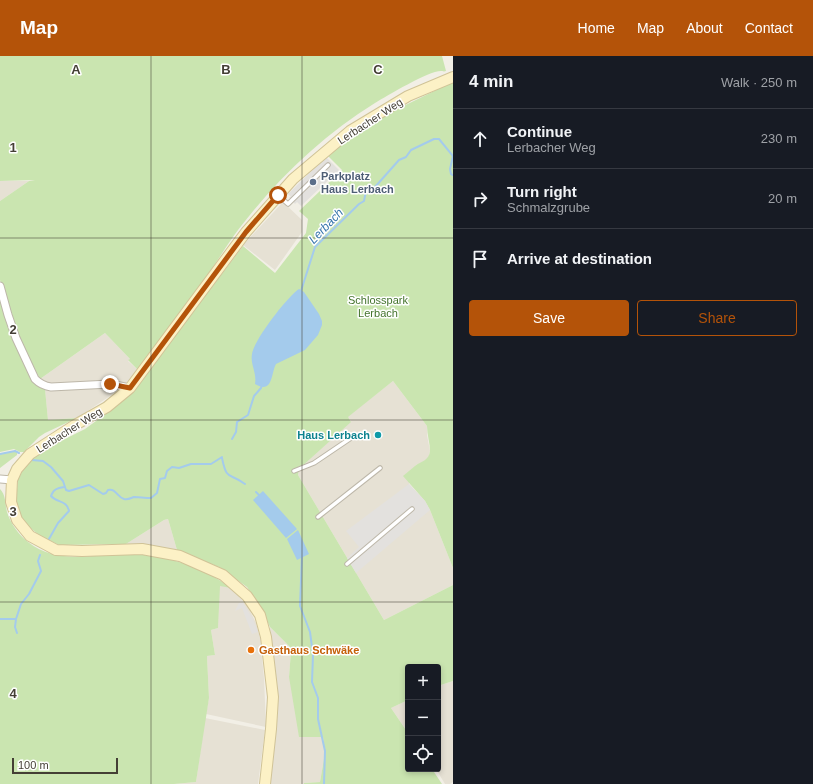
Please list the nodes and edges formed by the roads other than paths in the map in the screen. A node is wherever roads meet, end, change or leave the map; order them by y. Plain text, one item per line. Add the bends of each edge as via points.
1 (453, 77) edge
2 (328, 165) dead end
3 (278, 195) junction
4 (0, 286) edge
5 (130, 388) junction
6 (351, 438) dead end
7 (380, 468) dead end
8 (294, 471) dead end
9 (0, 478) edge
10 (12, 480) junction
11 (412, 509) dead end
12 (318, 517) dead end
13 (347, 564) dead end
14 (265, 784) edge

1 - 3 street, Lerbacher Weg via 408,96 350,131 293,178
2 - 3 lane via 288,204
3 - 5 street, Lerbacher Weg via 246,232
4 - 5 street via 16,338 35,379 43,386 110,384
5 - 10 street, Lerbacher Weg via 107,407 30,454 16,469
6 - 8 lane via 314,463
7 - 12 lane
9 - 10 street
10 - 14 street via 11,502 17,520 30,536 56,550 142,549 180,556 223,575 247,596 260,615 266,637 273,697
11 - 13 lane

